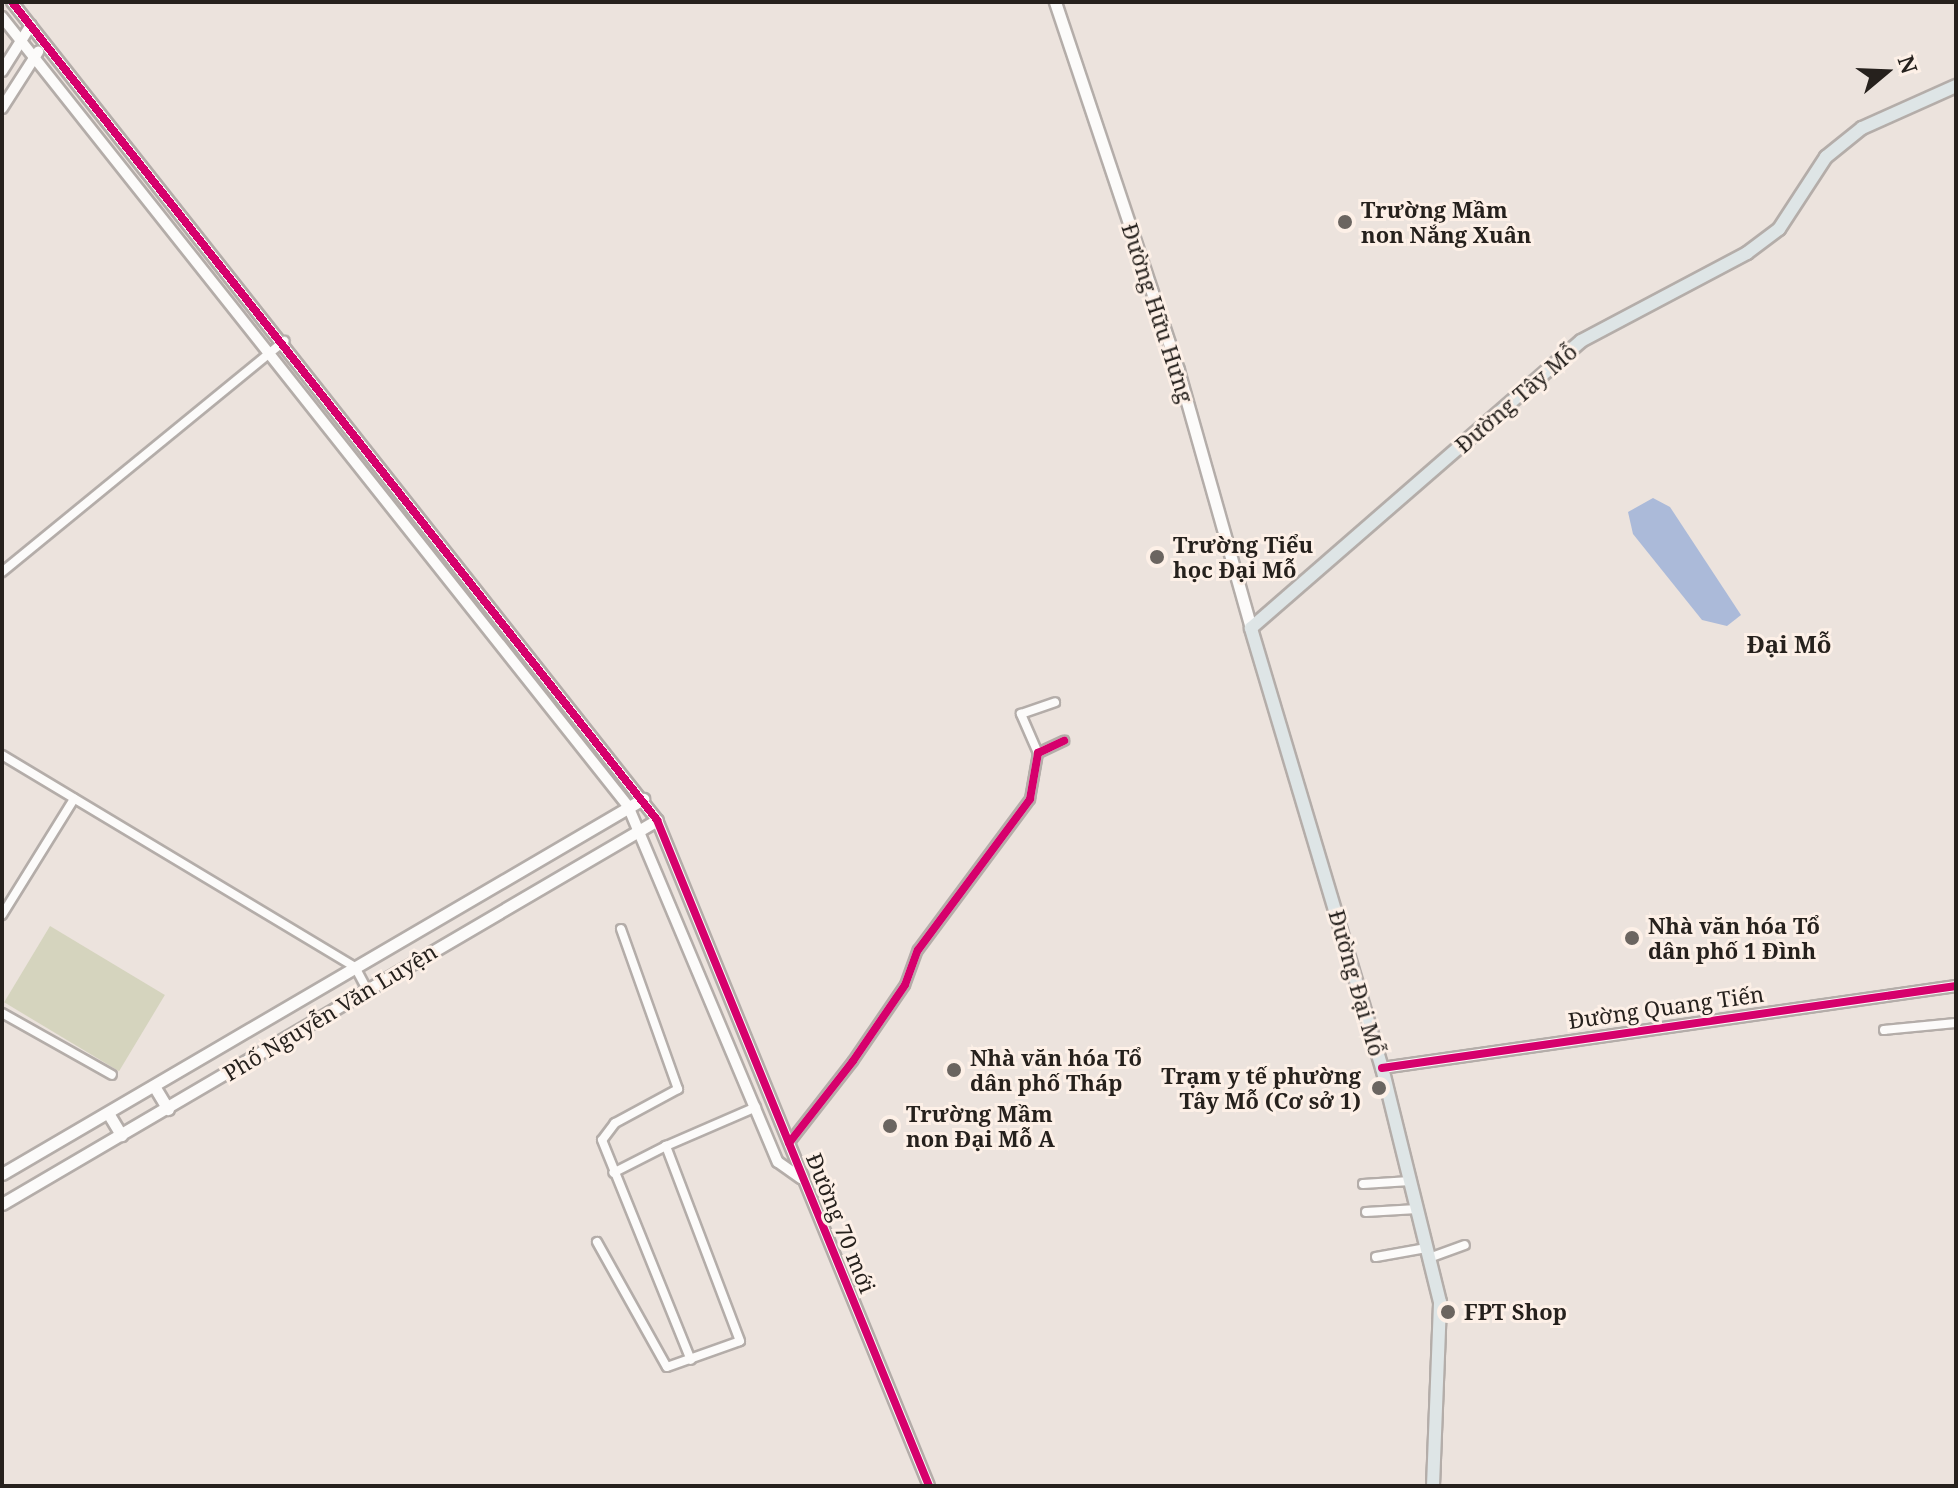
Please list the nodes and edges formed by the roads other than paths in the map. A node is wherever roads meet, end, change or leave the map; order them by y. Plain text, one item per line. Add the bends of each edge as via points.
1 (12, 2) edge
2 (1055, 2) edge
3 (2, 17) edge
4 (31, 25) junction
5 (22, 39) junction
6 (46, 42) junction
7 (36, 54) junction
8 (2, 71) edge
9 (1956, 86) edge
10 (2, 108) edge
11 (284, 341) junction
12 (272, 351) junction
13 (2, 572) edge
14 (483, 595) junction
15 (473, 602) junction
16 (1251, 628) junction
17 (1055, 702) dead end
18 (1064, 741) dead end
19 (1038, 753) junction
20 (2, 755) edge
21 (74, 799) junction
22 (643, 799) junction
23 (628, 806) junction
24 (657, 820) junction
25 (642, 827) junction
26 (2, 915) edge
27 (621, 929) dead end
28 (355, 967) junction
29 (1956, 986) edge
30 (367, 990) junction
31 (2, 1013) edge
32 (1956, 1023) edge
33 (1884, 1030) dead end
34 (1382, 1068) junction
35 (112, 1075) dead end
36 (154, 1086) junction
37 (756, 1107) junction
38 (168, 1109) junction
39 (108, 1113) junction
40 (121, 1135) junction
41 (789, 1143) junction
42 (666, 1146) junction
43 (613, 1173) junction
44 (2, 1174) edge
45 (803, 1179) junction
46 (1410, 1181) junction
47 (1363, 1184) dead end
48 (2, 1204) edge
49 (1417, 1209) junction
50 (1366, 1212) dead end
51 (597, 1242) dead end
52 (1465, 1245) dead end
53 (1428, 1253) junction
54 (1376, 1257) dead end
55 (691, 1360) junction
56 (929, 1486) edge
57 (1433, 1486) edge

1 - 4 street, Đường 70 mới
2 - 16 main road, Đường Hữu Hưng via 1178,370
3 - 5 street, Đường 70 mới
4 - 5 street
4 - 6 street, Đường 70 mới
5 - 7 street, Đường 70 mới
5 - 8 street
6 - 7 street
6 - 11 street, Đường 70 mới
7 - 10 street
7 - 12 street, Đường 70 mới
9 - 16 main road, Đường Tây Mỗ via 1862,128 1826,157 1779,229 1714,274 1581,341
11 - 12 street
11 - 14 street, Đường 70 mới
12 - 13 street
12 - 15 street, Đường 70 mới
14 - 15 street
14 - 22 street, Đường 70 mới
15 - 23 street, Đường 70 mới
16 - 34 main road, Đường Đại Mỗ
17 - 19 street via 1021,714
18 - 19 street
19 - 41 street via 1030,799 918,950 905,985 853,1061
20 - 21 street
21 - 26 street
21 - 28 street
22 - 23 main road, Phố Nguyễn Văn Luyện
22 - 24 street, Đường 70 mới
23 - 25 street, Đường 70 mới
23 - 28 main road, Phố Nguyễn Văn Luyện
24 - 25 main road, Phố Nguyễn Văn Luyện
24 - 41 street, Đường 70 mới
25 - 30 main road, Phố Nguyễn Văn Luyện
25 - 37 street, Đường 70 mới
27 - 43 street via 678,1089 615,1123 602,1140
28 - 30 street
28 - 36 main road, Phố Nguyễn Văn Luyện
29 - 34 street, Đường Quang Tiến
30 - 38 main road, Phố Nguyễn Văn Luyện
31 - 35 street
32 - 33 street
34 - 46 main road, Đường Đại Mỗ
36 - 38 main road
36 - 39 main road, Phố Nguyễn Văn Luyện
37 - 42 street
37 - 45 street, Đường 70 mới via 778,1162
38 - 40 main road, Phố Nguyễn Văn Luyện
39 - 40 main road
39 - 44 main road, Phố Nguyễn Văn Luyện
40 - 48 main road, Phố Nguyễn Văn Luyện
41 - 45 street, Đường 70 mới
42 - 43 street
42 - 55 street via 740,1341
43 - 55 street
45 - 56 street, Đường 70 mới
46 - 47 street
46 - 49 main road, Đường Đại Mỗ
49 - 50 street
49 - 53 main road, Đường Đại Mỗ
51 - 55 street via 667,1367
52 - 53 street
53 - 54 street
53 - 57 main road, Đường Đại Mỗ via 1440,1302

